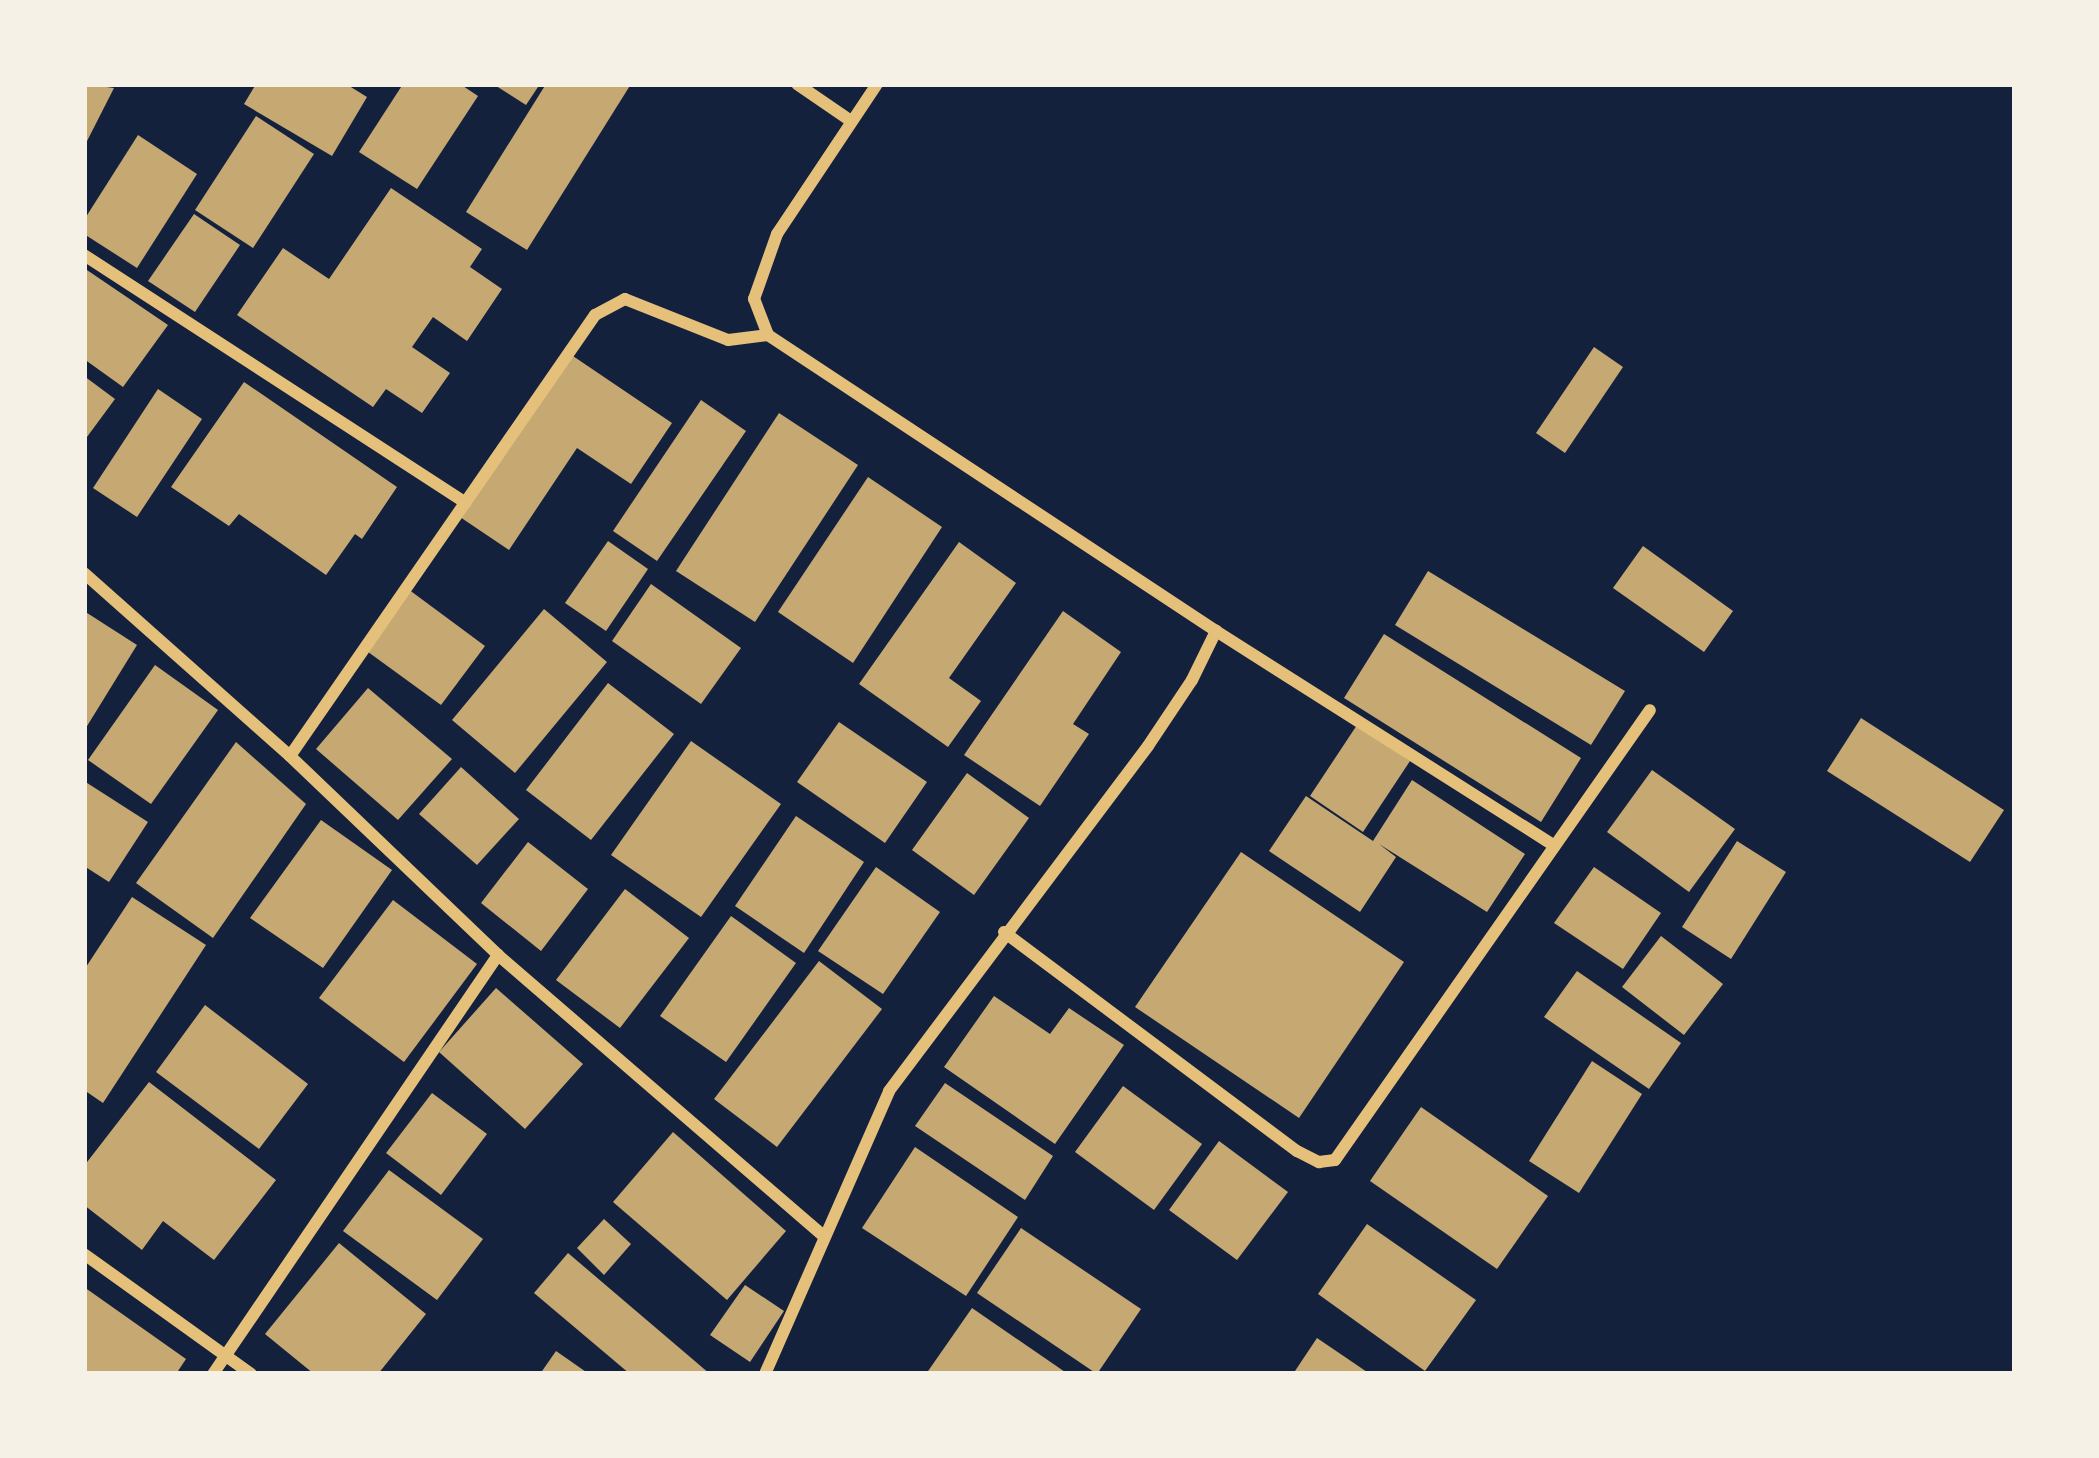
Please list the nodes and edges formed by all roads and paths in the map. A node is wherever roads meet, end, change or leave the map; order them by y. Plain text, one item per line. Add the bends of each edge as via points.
1 (797, 84) edge
2 (877, 84) edge
3 (851, 121) junction
4 (84, 256) edge
5 (768, 335) junction
6 (466, 503) junction
7 (84, 573) edge
8 (1216, 631) junction
9 (1650, 710) dead end
10 (290, 756) junction
11 (1555, 846) junction
12 (1004, 932) junction
13 (498, 955) junction
14 (822, 1235) junction
15 (84, 1254) edge
16 (225, 1355) junction
17 (213, 1374) edge
18 (251, 1374) edge
19 (766, 1374) edge

1 - 3 street
2 - 3 street
3 - 5 street via 777,234 754,299
4 - 6 street
5 - 6 street via 728,340 625,299 595,315
5 - 8 street
6 - 10 street
7 - 10 street
8 - 11 street
8 - 12 street via 1148,746
9 - 11 street
10 - 13 street
11 - 12 street via 1335,1160 1297,1151
12 - 14 street via 889,1090
13 - 14 street
13 - 16 street
14 - 19 street
15 - 16 street
16 - 17 street
16 - 18 street

